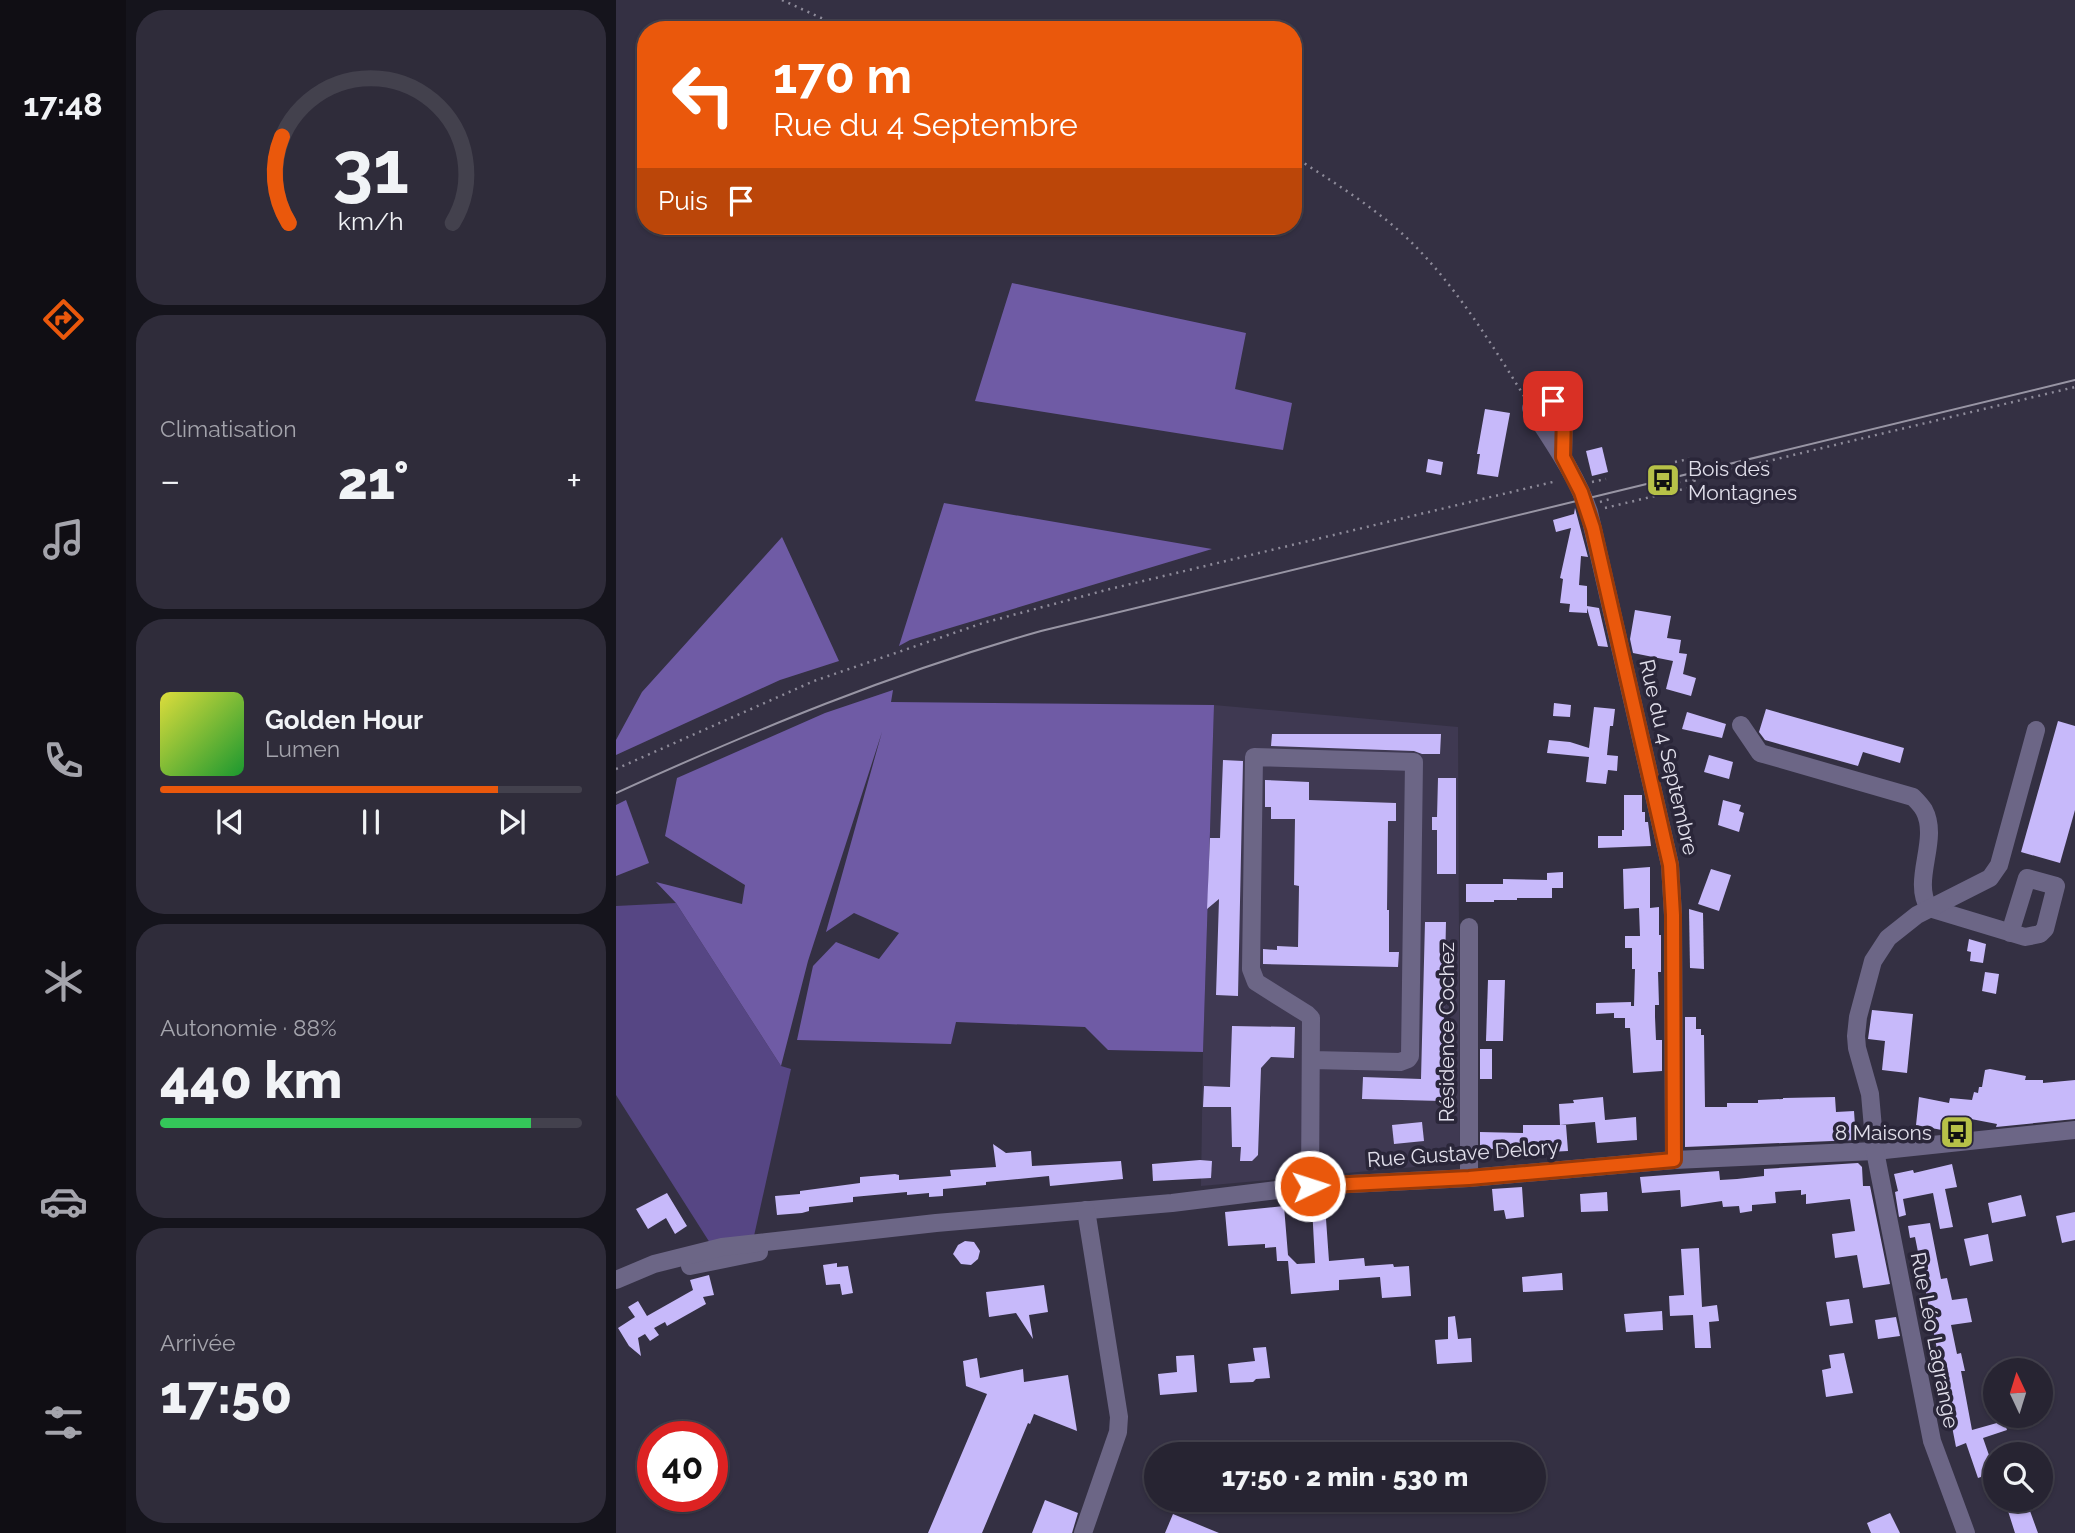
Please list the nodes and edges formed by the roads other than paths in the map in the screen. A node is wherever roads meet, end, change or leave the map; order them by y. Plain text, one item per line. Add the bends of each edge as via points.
1 (1563, 457) junction
2 (1741, 725) dead end
3 (2036, 730) dead end
4 (1929, 908) junction
5 (1469, 927) dead end
6 (2010, 933) dead end
7 (1312, 1060) junction
8 (2075, 1130) edge
9 (1875, 1151) junction
10 (1674, 1160) junction
11 (1469, 1178) junction
12 (1310, 1186) junction
13 (1086, 1210) junction
14 (813, 1237) junction
15 (616, 1280) edge
16 (616, 1287) edge
17 (1083, 1533) edge
18 (1966, 1533) edge

1 - 1 street, Rue du 4 Septembre via 1531,408 1550,400 1562,409
1 - 10 street, Rue du 4 Septembre via 1589,512 1670,865
2 - 4 street via 1760,753 1913,797 1924,810 1928,830 1922,897
3 - 4 street, Rue Léo Lagrange via 1999,866 1990,878
4 - 6 street
4 - 9 street, Rue Léo Lagrange via 1903,923 1873,961 1858,1017 1857,1048 1870,1094
5 - 11 street, Résidence Cochez
7 - 7 street via 1311,1018 1251,975 1254,757 1414,762 1410,1056 1400,1062
7 - 12 street
8 - 9 street, Rue Gustave Delory
9 - 10 street, Rue Gustave Delory
9 - 18 street, Rue Léo Lagrange via 1932,1441
10 - 11 street, Rue Gustave Delory
11 - 12 street, Rue Gustave Delory
12 - 13 street, Rue Gustave Delory
13 - 14 street, Rue Gustave Delory
13 - 17 street via 1119,1417
14 - 15 street, Rue Gustave Delory via 722,1247
14 - 16 street, Rue Gustave Delory

